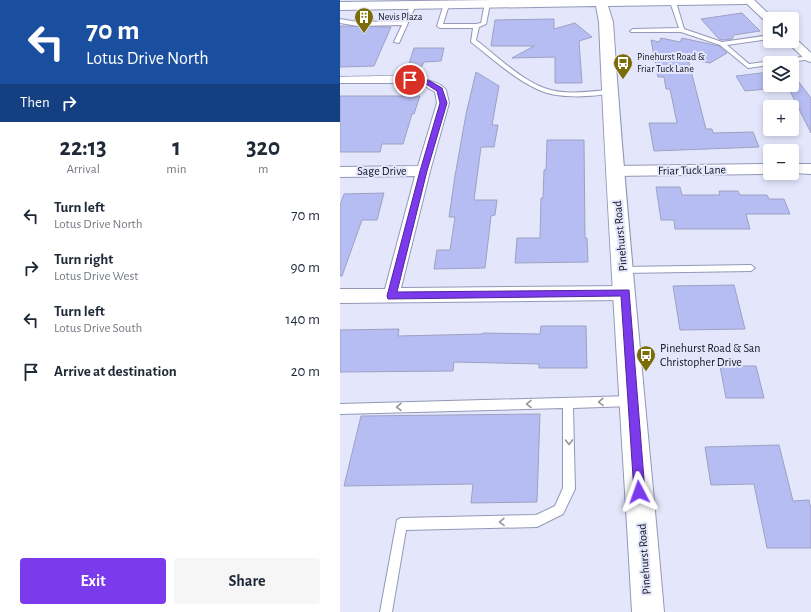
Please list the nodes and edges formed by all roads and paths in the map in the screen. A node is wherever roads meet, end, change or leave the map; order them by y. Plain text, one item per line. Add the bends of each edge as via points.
1 (745, 0) edge
2 (748, 0) edge
3 (600, 2) edge
4 (673, 2) junction
5 (487, 4) junction
6 (413, 5) junction
7 (446, 5) junction
8 (341, 8) edge
9 (763, 14) edge
10 (340, 21) edge
11 (405, 23) junction
12 (476, 26) junction
13 (682, 30) junction
14 (633, 31) dead end
15 (763, 38) edge
16 (397, 42) dead end
17 (722, 44) junction
18 (799, 48) edge
19 (811, 59) edge
20 (799, 60) edge
21 (763, 64) edge
22 (340, 80) edge
23 (610, 92) junction
24 (763, 169) edge
25 (799, 169) edge
26 (811, 169) edge
27 (423, 171) junction
28 (614, 171) junction
29 (340, 172) edge
30 (751, 268) dead end
31 (624, 281) junction
32 (340, 296) edge
33 (391, 296) junction
34 (633, 401) junction
35 (568, 403) junction
36 (340, 409) edge
37 (386, 612) edge
38 (648, 612) edge

1 - 4 street
2 - 9 street
3 - 4 street
3 - 5 street
3 - 23 street, Pinehurst Road via 606,22
4 - 13 lane
5 - 7 street
5 - 12 lane via 483,24
6 - 7 street
6 - 8 street
6 - 11 lane
7 - 12 lane via 440,26
10 - 11 lane via 358,24
11 - 16 lane
12 - 23 lane via 473,41 535,86 561,94
13 - 14 lane
13 - 17 lane
15 - 17 lane
17 - 21 lane via 748,66
18 - 19 street
19 - 20 lane
22 - 27 street via 410,80 428,83 440,90 443,103
23 - 28 street, Pinehurst Road
24 - 28 street, Friar Tuck Lane
25 - 26 street
27 - 29 street, Sage Drive
27 - 33 street
28 - 31 street, Pinehurst Road
30 - 31 lane
31 - 33 street
31 - 34 street, Pinehurst Road
32 - 33 street
34 -> 35 lane
34 - 38 street, Pinehurst Road
35 -> 36 lane
35 -> 37 lane via 569,489 559,510 537,521 401,524

